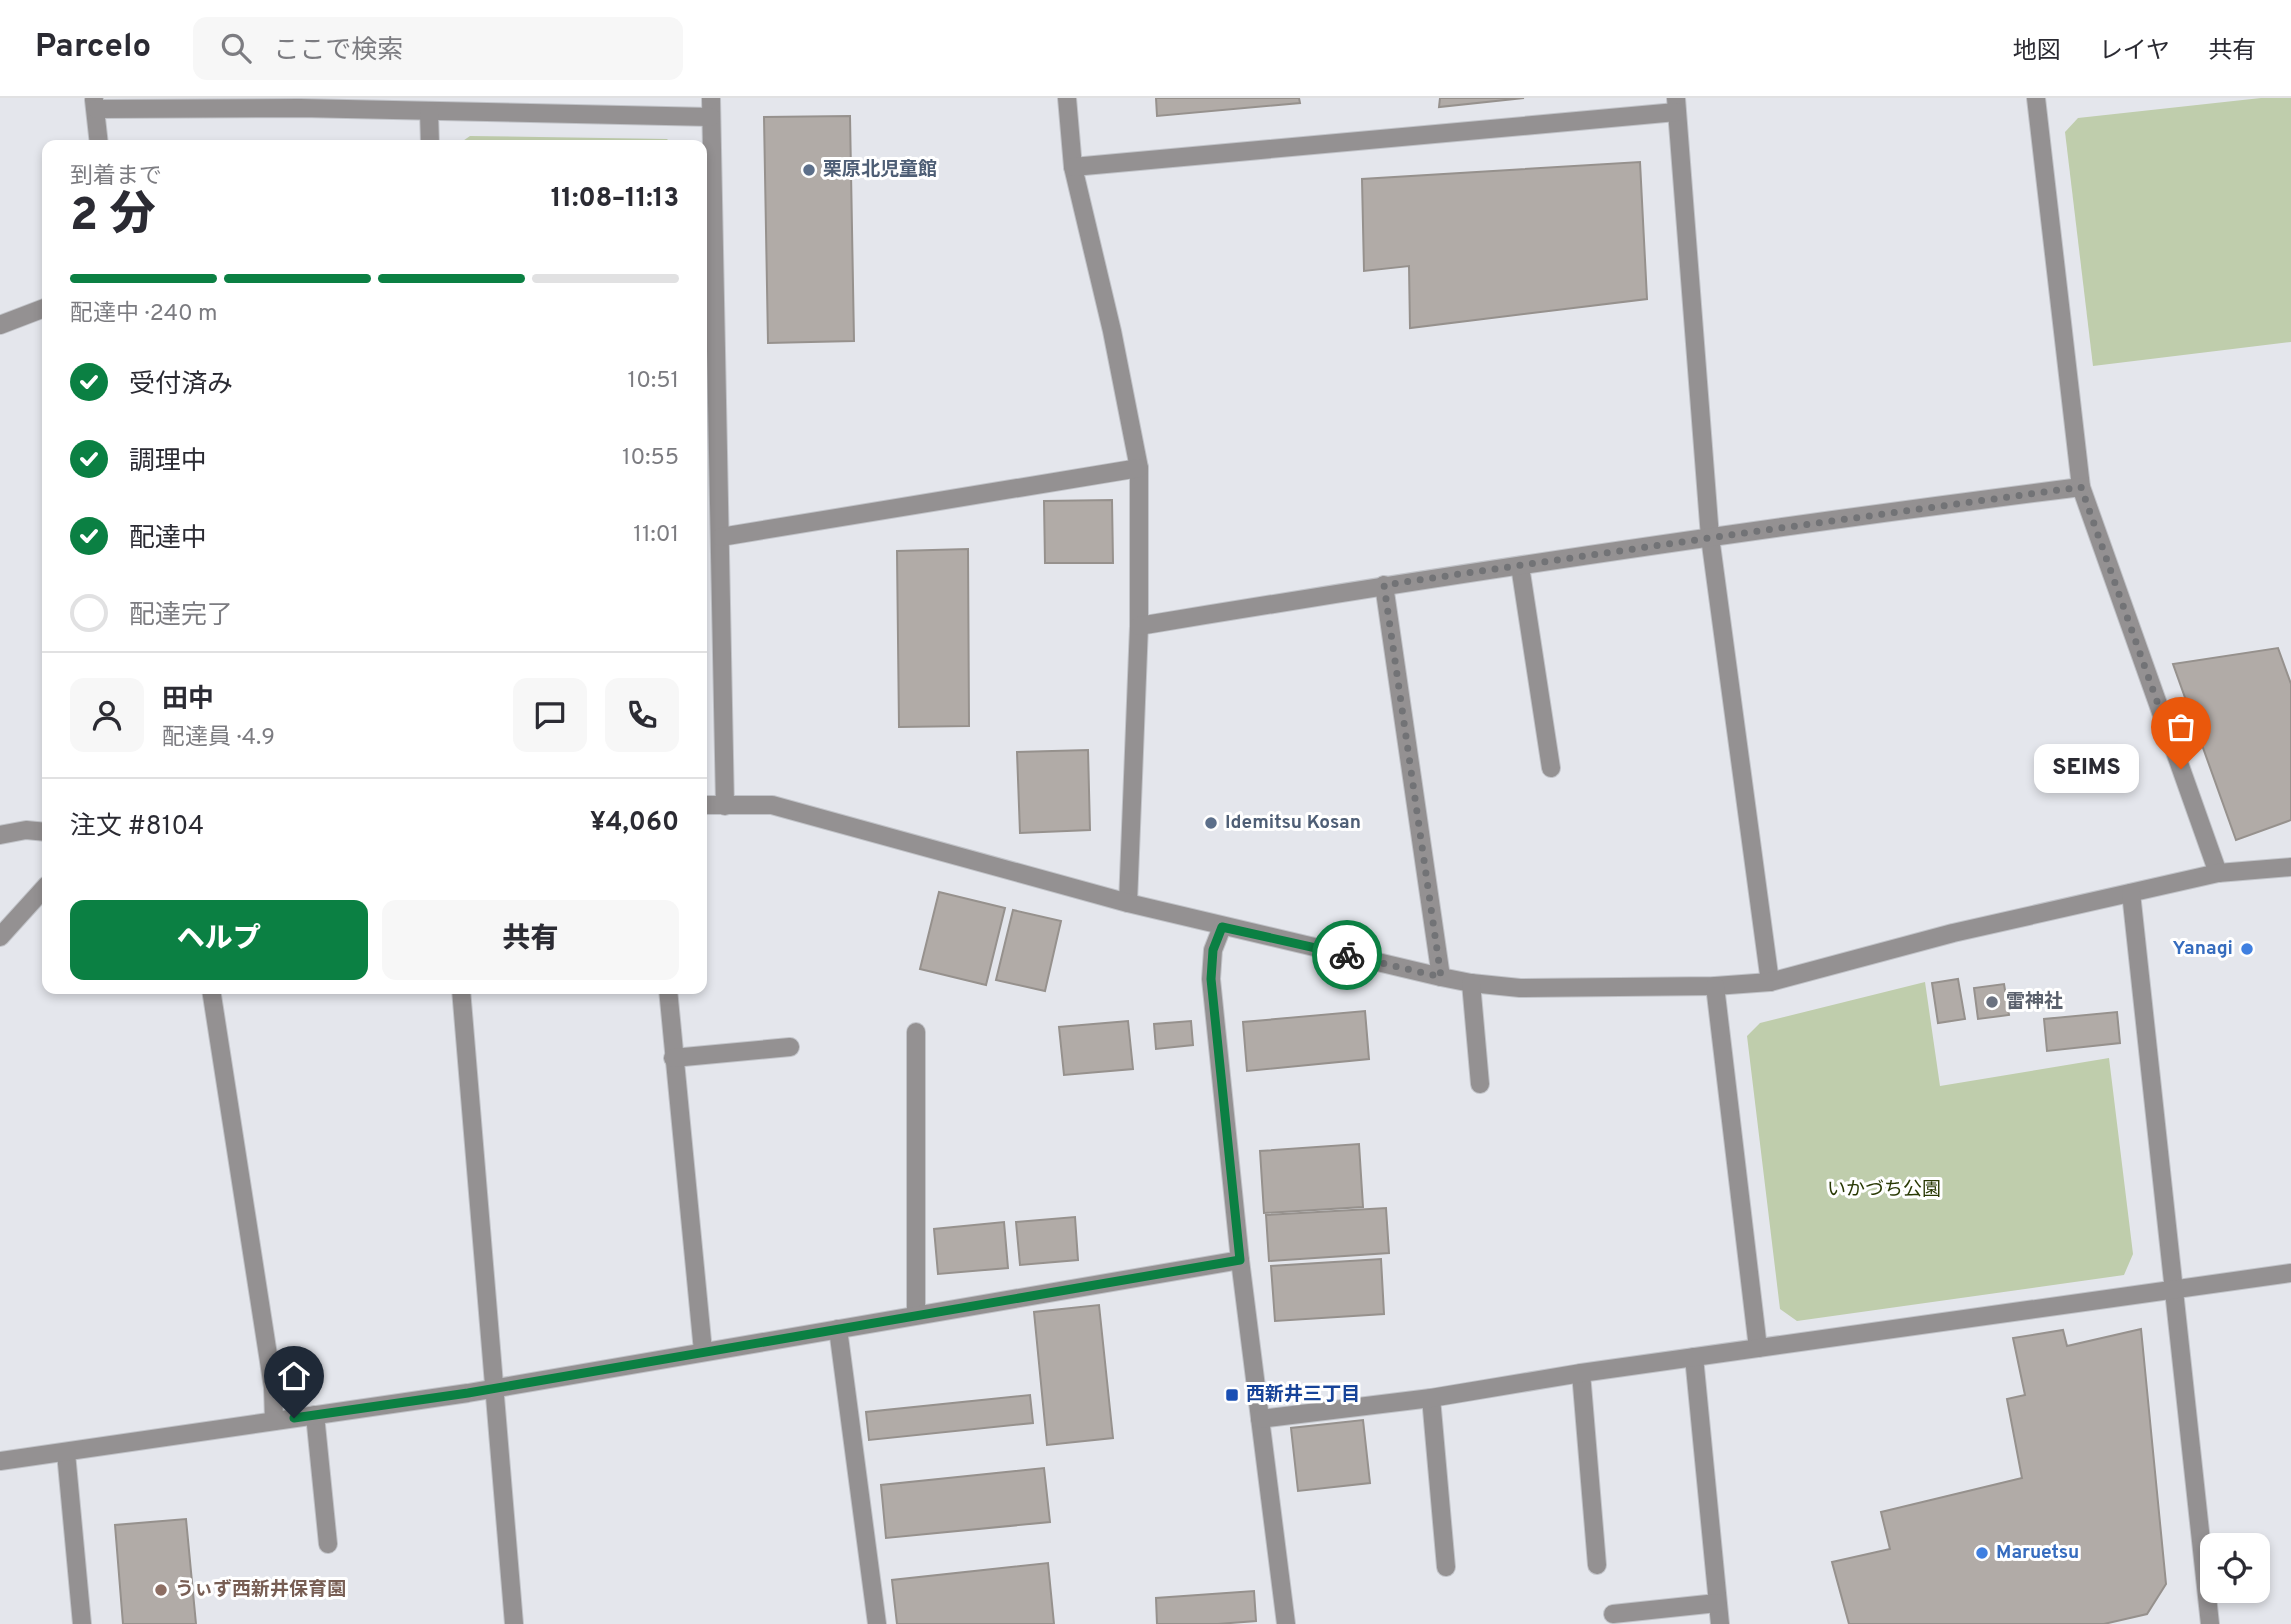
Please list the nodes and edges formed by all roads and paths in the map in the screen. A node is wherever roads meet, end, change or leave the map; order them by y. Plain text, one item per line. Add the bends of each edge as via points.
1 (711, 98) edge
2 (1067, 98) edge
3 (2036, 98) edge
4 (95, 103) edge
5 (1676, 105) edge
6 (429, 111) junction
7 (711, 117) junction
8 (99, 140) edge
9 (430, 140) edge
10 (1073, 167) junction
11 (42, 309) edge
12 (0, 325) edge
13 (1139, 468) junction
14 (2081, 487) junction
15 (721, 537) junction
16 (1710, 537) junction
17 (1520, 566) junction
18 (1384, 585) junction
19 (1139, 626) junction
20 (1551, 768) dead end
21 (707, 805) edge
22 (725, 806) junction
23 (42, 832) edge
24 (0, 835) edge
25 (2291, 867) edge
26 (2218, 873) junction
27 (42, 891) edge
28 (2131, 892) junction
29 (1128, 903) junction
30 (1222, 927) junction
31 (0, 937) edge
32 (1441, 977) junction
33 (1770, 982) junction
34 (1471, 983) junction
35 (1715, 986) junction
36 (212, 994) edge
37 (461, 994) edge
38 (668, 994) edge
39 (916, 1032) dead end
40 (790, 1047) dead end
41 (673, 1058) junction
42 (1480, 1084) dead end
43 (1240, 1260) junction
44 (2291, 1273) edge
45 (2175, 1290) junction
46 (916, 1315) junction
47 (838, 1329) junction
48 (1758, 1348) junction
49 (703, 1351) junction
50 (1694, 1357) junction
51 (1581, 1373) junction
52 (494, 1388) junction
53 (1431, 1398) junction
54 (315, 1415) junction
55 (1260, 1419) junction
56 (274, 1421) junction
57 (66, 1453) junction
58 (0, 1461) edge
59 (328, 1544) dead end
60 (1597, 1565) dead end
61 (1446, 1567) dead end
62 (1717, 1603) junction
63 (1613, 1614) dead end
64 (82, 1624) edge
65 (514, 1624) edge
66 (877, 1624) edge
67 (1286, 1624) edge
68 (1720, 1624) edge
69 (2210, 1624) edge

1 - 7 street
2 - 10 street
3 - 14 street
4 - 6 street
4 - 8 street
5 - 10 street
5 - 16 street
6 - 7 street
6 - 9 street
7 - 15 street
10 - 13 street
11 - 12 street
13 - 15 street
13 - 19 street
14 - 16 street
14 - 26 street
15 - 22 street
16 - 17 street
16 - 33 street
17 - 18 street
17 - 20 street
18 - 19 street
18 - 32 street
19 - 29 street
21 - 22 street
22 - 29 street via 772,805
23 - 24 street
25 - 26 street
26 - 28 street
27 - 31 street
28 - 33 street
28 - 45 street
29 - 30 street
30 - 32 street
30 - 43 street via 1213,950 1211,979
32 - 34 street
33 - 35 street
34 - 35 street via 1520,988
34 - 42 street
35 - 48 street
36 - 56 street via 273,1387
37 - 52 street
38 - 41 street
39 - 46 street
40 - 41 street
41 - 49 street
43 - 46 street
43 - 55 street
44 - 45 street
45 - 48 street
45 - 69 street
46 - 47 street
47 - 49 street
47 - 66 street
48 - 50 street
49 - 52 street
50 - 51 street
50 - 62 street
51 - 53 street
51 - 60 street
52 - 54 street
52 - 65 street
53 - 55 street
53 - 61 street
54 - 56 street
54 - 59 street
55 - 67 street
56 - 57 street
57 - 58 street
57 - 64 street
62 - 63 street
62 - 68 street

